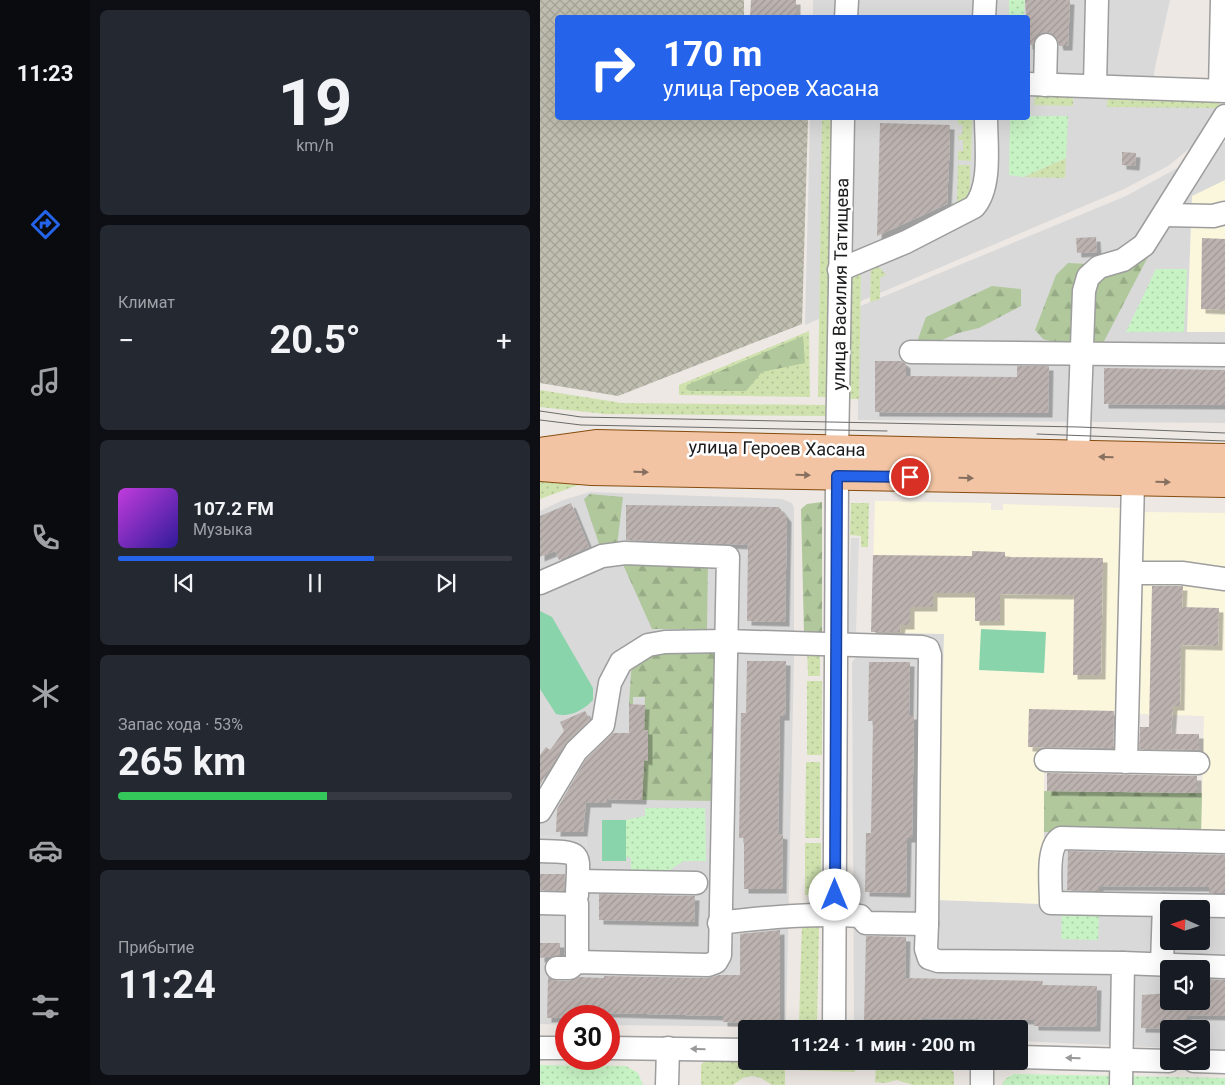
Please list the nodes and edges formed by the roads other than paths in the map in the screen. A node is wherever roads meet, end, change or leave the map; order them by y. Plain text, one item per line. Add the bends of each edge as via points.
1 (847, 0) edge
2 (985, 0) edge
3 (1097, 0) edge
4 (1222, 0) edge
5 (846, 15) edge
6 (984, 15) edge
7 (1046, 46) dead end
8 (1036, 84) edge
9 (1096, 85) junction
10 (1222, 90) edge
11 (1225, 116) edge
12 (843, 120) edge
13 (986, 120) edge
14 (1225, 212) edge
15 (1165, 216) junction
16 (839, 270) junction
17 (911, 352) dead end
18 (1080, 354) junction
19 (1225, 355) edge
20 (540, 438) edge
21 (596, 444) junction
22 (540, 452) edge
23 (1078, 456) junction
24 (1225, 458) edge
25 (837, 463) junction
26 (540, 467) edge
27 (592, 471) junction
28 (540, 475) edge
29 (1134, 482) junction
30 (1225, 483) edge
31 (1132, 573) junction
32 (1225, 579) edge
33 (540, 584) edge
34 (725, 641) junction
35 (836, 645) junction
36 (1046, 760) dead end
37 (1126, 762) junction
38 (1198, 763) dead end
39 (540, 811) edge
40 (1225, 842) edge
41 (540, 851) edge
42 (578, 881) junction
43 (696, 883) dead end
44 (540, 903) edge
45 (577, 904) junction
46 (1160, 905) edge
47 (1210, 906) edge
48 (1225, 906) edge
49 (834, 914) junction
50 (719, 924) junction
51 (927, 924) junction
52 (1123, 963) junction
53 (1160, 964) edge
54 (1210, 966) edge
55 (1225, 966) edge
56 (556, 967) edge
57 (834, 1020) edge
58 (540, 1048) edge
59 (555, 1048) edge
60 (620, 1048) edge
61 (668, 1048) junction
62 (738, 1050) edge
63 (1028, 1056) edge
64 (1122, 1060) junction
65 (1160, 1061) edge
66 (1210, 1062) edge
67 (1225, 1062) edge
68 (982, 1070) edge
69 (667, 1085) edge
70 (982, 1085) edge
71 (1121, 1085) edge

1 - 5 street
2 - 6 street
3 - 9 street
4 - 10 street
7 - 8 street
8 - 9 street
9 - 10 street
11 - 15 street
12 - 16 street, улица Василия Татищева
13 - 16 street via 985,187 974,207 906,242
14 - 15 street via 1214,216
15 - 18 street via 1144,245 1122,260 1099,267 1088,277 1084,291
16 - 25 street, улица Василия Татищева
17 - 18 street
18 - 19 street
18 - 23 street
20 - 21 main road
21 - 22 main road, улица Героев Хасана
21 - 25 main road, улица Героев Хасана
24 -> 23 main road, улица Героев Хасана
23 - 25 main road, улица Героев Хасана
27 -> 25 main road, улица Героев Хасана
25 -> 29 main road, улица Героев Хасана
25 - 35 street, улица Василия Татищева
26 - 27 main road, улица Героев Хасана
27 - 28 main road, улица Героев Хасана
29 -> 30 main road, улица Героев Хасана
29 - 31 street
31 - 32 street via 1182,573
31 - 37 street
33 - 34 street via 602,556 728,557
34 - 35 street
34 - 39 street via 648,645 621,662 610,683 603,725 576,751
34 - 50 street
35 - 49 street, улица Василия Татищева
35 - 51 street via 922,647 930,655
36 - 37 street
37 - 38 street
40 - 46 street via 1061,838 1055,842 1051,903
41 - 42 street via 571,851 576,855
42 - 43 street
42 - 45 street
44 - 45 street
45 - 56 street
47 - 48 street
49 - 50 street via 781,915
49 - 51 street via 860,916 866,923
49 - 57 street, улица Василия Татищева
50 - 56 street via 720,955 716,962
51 - 52 street via 926,949 929,958 938,960
52 - 53 street
52 - 64 street
54 - 55 street
58 - 59 street
60 - 61 street
62 -> 61 street
61 - 69 street
64 -> 63 street
64 - 65 street
64 - 71 street
66 - 67 street
68 - 70 street

